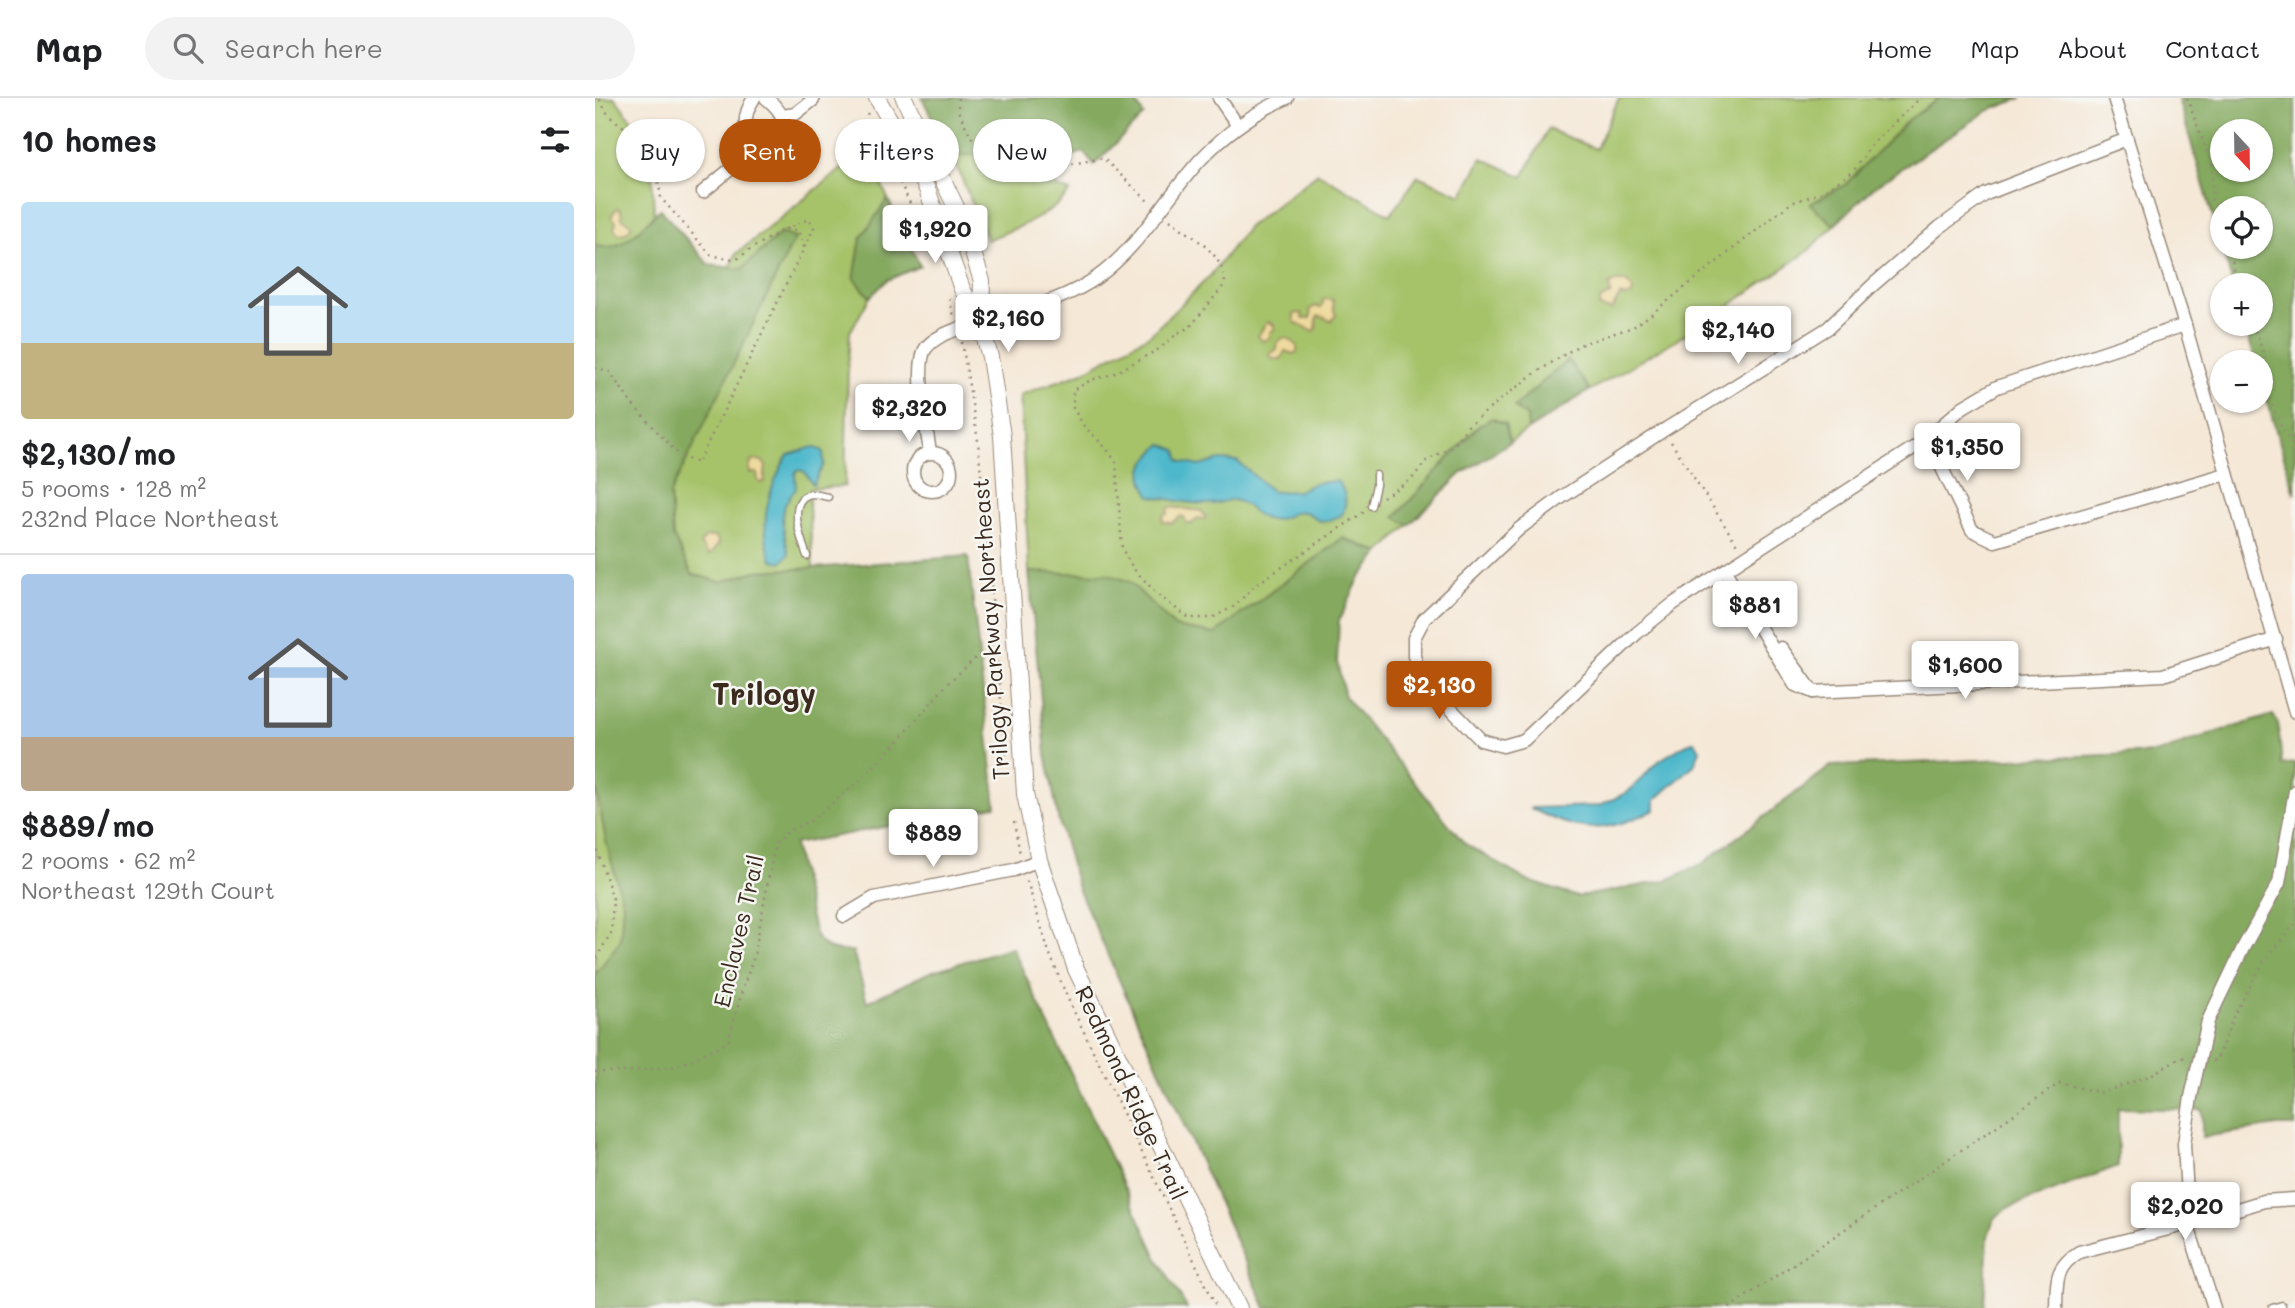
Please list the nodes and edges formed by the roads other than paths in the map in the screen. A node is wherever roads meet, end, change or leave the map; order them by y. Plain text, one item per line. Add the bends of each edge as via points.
1 (754, 98) edge
2 (766, 98) edge
3 (904, 98) edge
4 (1219, 98) edge
5 (1287, 98) edge
6 (2114, 98) edge
7 (813, 100) dead end
8 (871, 103) edge
9 (783, 117) joint
10 (746, 119) edge
11 (1238, 126) junction
12 (2127, 139) junction
13 (719, 179) edge
14 (703, 192) dead end
15 (981, 324) junction
16 (2185, 325) junction
17 (1924, 441) junction
18 (930, 452) dead end
19 (2227, 474) junction
20 (1376, 475) dead end
21 (828, 497) dead end
22 (1371, 506) road end
23 (807, 556) dead end
24 (1725, 571) junction
25 (2276, 639) junction
26 (2295, 712) edge
27 (2295, 790) edge
28 (1039, 860) junction
29 (844, 916) dead end
30 (2295, 1199) edge
31 (2188, 1224) junction
32 (2282, 1305) dead end
33 (1239, 1308) edge
34 (2056, 1308) edge
35 (2214, 1308) edge
36 (2272, 1308) edge

1 - 10 street
2 - 9 street
3 - 15 street, Trilogy Parkway Northeast via 963,222 982,281
4 - 11 street
5 - 11 street
6 - 12 street
7 - 9 street
8 - 15 street, Trilogy Parkway Northeast via 908,151 927,189 962,289
11 - 15 street via 1201,159 1128,250 1096,278 1043,304
12 - 16 street
12 - 24 street via 1986,194 1940,227 1829,328 1562,497 1519,529 1424,619 1414,638 1414,656 1421,678 1481,740 1503,746 1524,740 1637,633
13 - 14 street
15 - 18 street via 942,336 921,356
15 - 28 street, Trilogy Parkway Northeast via 1002,436 1025,794
16 - 17 street via 1997,387 1963,407
16 - 19 street
17 - 19 street via 1972,530 1995,541
17 - 24 street
19 - 25 street
20 - 22 lane
21 - 23 lane via 804,497 797,510
24 - 25 street via 1813,692 2163,675
25 - 26 street
27 - 31 street via 2279,883 2208,1021 2184,1144
28 - 29 street via 1014,870 874,898
28 - 33 street, Trilogy Parkway Northeast via 1076,970
30 - 31 street via 2264,1201
31 - 34 street via 2079,1252 2057,1274
31 - 35 street
32 - 36 lane

